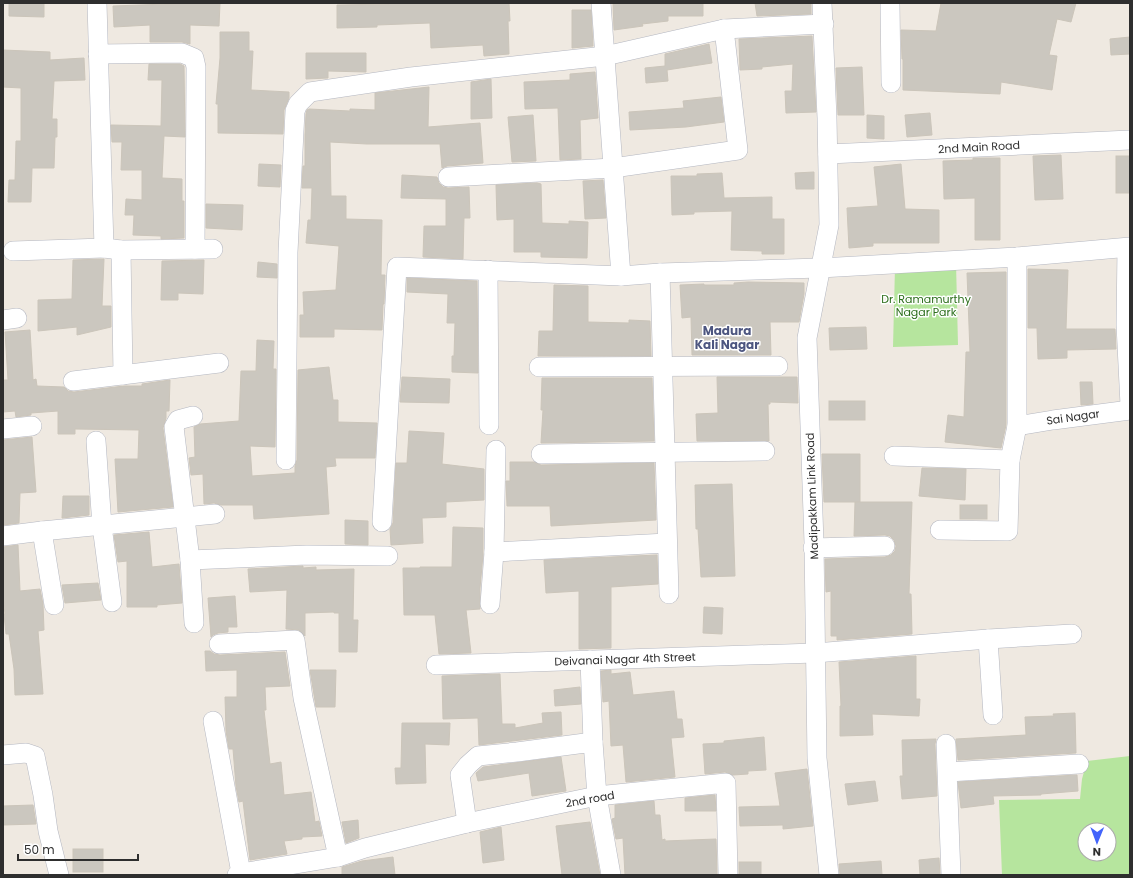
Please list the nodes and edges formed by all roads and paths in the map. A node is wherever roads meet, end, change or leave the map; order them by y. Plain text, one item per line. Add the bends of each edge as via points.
1 (97, 3) edge
2 (601, 3) edge
3 (822, 3) edge
4 (890, 3) edge
5 (824, 24) junction
6 (724, 30) junction
7 (98, 54) junction
8 (605, 56) junction
9 (892, 83) dead end
10 (1130, 140) edge
11 (828, 154) junction
12 (613, 168) junction
13 (448, 177) dead end
14 (1128, 248) edge
15 (113, 249) junction
16 (13, 251) dead end
17 (1017, 257) junction
18 (820, 268) junction
19 (488, 270) junction
20 (660, 273) junction
21 (621, 276) junction
22 (219, 364) dead end
23 (778, 366) dead end
24 (662, 367) junction
25 (539, 368) dead end
26 (123, 375) junction
27 (74, 381) dead end
28 (1130, 405) edge
29 (1130, 410) edge
30 (193, 416) dead end
31 (489, 425) dead end
32 (32, 426) dead end
33 (1017, 426) junction
34 (3, 429) edge
35 (96, 441) dead end
36 (496, 450) dead end
37 (765, 451) dead end
38 (665, 452) junction
39 (542, 454) dead end
40 (894, 456) dead end
41 (286, 460) dead end
42 (1010, 460) junction
43 (215, 514) dead end
44 (184, 517) junction
45 (382, 522) dead end
46 (102, 526) junction
47 (940, 530) dead end
48 (42, 531) junction
49 (3, 536) edge
50 (667, 543) junction
51 (886, 546) dead end
52 (814, 548) junction
53 (494, 552) junction
54 (388, 556) dead end
55 (190, 560) junction
56 (669, 594) dead end
57 (112, 602) dead end
58 (490, 604) dead end
59 (54, 605) dead end
60 (194, 623) dead end
61 (1072, 634) dead end
62 (988, 639) junction
63 (219, 644) dead end
64 (815, 653) junction
65 (590, 660) junction
66 (436, 665) dead end
67 (993, 715) dead end
68 (213, 721) dead end
69 (593, 742) junction
70 (946, 744) dead end
71 (3, 755) edge
72 (1079, 764) dead end
73 (948, 772) junction
74 (596, 796) junction
75 (467, 823) junction
76 (338, 857) junction
77 (239, 874) edge
78 (59, 875) edge
79 (611, 875) edge
80 (728, 875) edge
81 (829, 875) edge
82 (951, 875) edge

1 - 7 street
2 - 8 street
3 - 5 street, Madipakkam Link Road
4 - 9 street
5 - 6 street
5 - 11 street, Madipakkam Link Road
6 - 8 street
6 - 12 street via 738,150
7 - 15 street
7 - 15 street via 182,53 194,58 196,67 204,249
8 - 12 street
8 - 41 street via 411,77 310,92 298,104 288,252
10 - 11 street, 2nd Main Road
11 - 18 street, Madipakkam Link Road via 828,225
12 - 13 street
12 - 21 street
14 - 17 street
14 - 28 street via 1126,325
15 - 16 street
15 - 26 street
17 - 18 street
17 - 33 street
18 - 20 street
18 - 52 street, Madipakkam Link Road via 808,338
19 - 21 street
19 - 31 street
19 - 45 street via 397,267
20 - 21 street
20 - 24 street
22 - 26 street
23 - 24 street
24 - 25 street
24 - 38 street
26 - 27 street
29 - 33 street, Sai Nagar
30 - 44 street via 178,420 174,427
32 - 34 street
33 - 42 street
35 - 46 street
36 - 53 street
37 - 38 street
38 - 39 street
38 - 50 street
40 - 42 street
42 - 47 street via 1008,531
43 - 44 street
44 - 46 street
44 - 55 street
46 - 48 street
46 - 57 street
48 - 49 street
48 - 59 street
50 - 53 street
50 - 56 street
51 - 52 street
52 - 64 street, Madipakkam Link Road
53 - 58 street
54 - 55 street via 306,555
55 - 60 street
61 - 62 street, Deivanai Nagar 4th Street
62 - 64 street, Deivanai Nagar 4th Street
62 - 67 street
63 - 76 street via 295,640 304,698
64 - 65 street, Deivanai Nagar 4th Street
64 - 81 street, Madipakkam Link Road via 817,758
65 - 66 street, Deivanai Nagar 4th Street
65 - 69 street
68 - 77 street
69 - 74 street
69 - 75 street via 478,756 460,775
70 - 73 street
71 - 78 street via 35,756 48,831
72 - 73 street
73 - 82 street
74 - 75 street, 2nd road
74 - 79 street
74 - 80 street, 2nd road via 726,783
75 - 76 street, 2nd road
76 - 77 street, 2nd road

